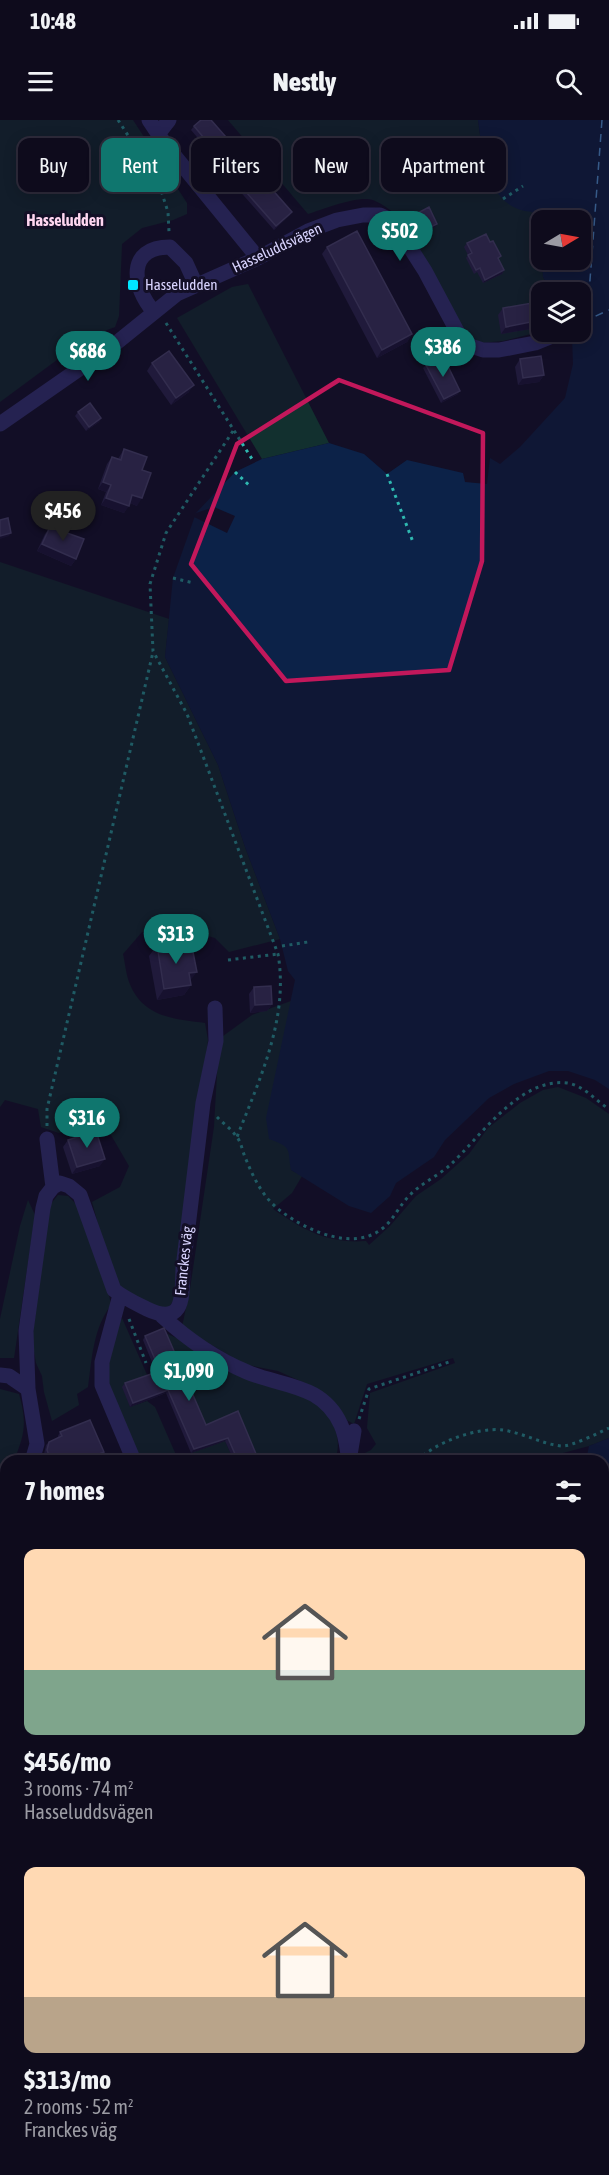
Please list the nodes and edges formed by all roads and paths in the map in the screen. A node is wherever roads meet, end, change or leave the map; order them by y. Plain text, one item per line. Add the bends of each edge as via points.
1 (118, 120) edge
2 (149, 120) edge
3 (169, 120) edge
4 (130, 138) edge
5 (160, 138) edge
6 (161, 138) edge
7 (179, 161) edge
8 (523, 186) dead end
9 (162, 192) edge
10 (503, 199) dead end
11 (170, 247) junction
12 (258, 258) junction
13 (196, 285) junction
14 (159, 315) junction
15 (538, 342) edge
16 (0, 424) edge
17 (233, 430) junction
18 (252, 459) dead end
19 (235, 472) dead end
20 (387, 474) dead end
21 (250, 486) dead end
22 (413, 542) dead end
23 (173, 578) dead end
24 (194, 583) dead end
25 (153, 651) junction
26 (308, 942) dead end
27 (282, 946) dead end
28 (278, 954) junction
29 (228, 960) dead end
30 (215, 1008) dead end
31 (203, 1103) junction
32 (609, 1108) edge
33 (237, 1137) junction
34 (46, 1139) joint
35 (53, 1187) junction
36 (120, 1295) junction
37 (162, 1316) junction
38 (453, 1361) dead end
39 (146, 1363) dead end
40 (0, 1375) edge
41 (28, 1389) junction
42 (609, 1428) edge
43 (354, 1431) joint
44 (34, 1455) edge
45 (131, 1455) edge
46 (348, 1455) edge
47 (350, 1455) edge
48 (424, 1455) edge

1 - 4 path
2 - 5 street
3 - 6 street
7 - 12 street
8 - 10 path
9 - 11 path via 168,212
11 - 13 street via 186,263
11 - 14 street via 156,247 143,255 136,272 148,305
12 - 13 street, Hasseluddsvägen
12 - 15 street, Hasseluddsvägen via 337,220 380,216 393,221 458,333 471,346 499,350
13 - 14 street, Hasseluddsvägen via 177,294
14 - 16 street, Hasseluddsvägen
14 - 17 path
17 - 18 path
17 - 25 path via 166,533 150,584
19 - 21 path
20 - 22 path
23 - 24 path
25 - 28 path via 187,714
25 - 34 path via 47,1109
26 - 27 path
28 - 29 path
28 - 33 path via 281,974 277,1023 269,1056
30 - 31 street, Franckes väg via 216,1041
31 - 33 path
31 - 37 street, Franckes väg via 182,1295 178,1308 171,1315
32 - 33 path via 582,1088 567,1083 555,1082 528,1093 493,1119 440,1174 409,1195 383,1228 362,1238 339,1238 280,1211 255,1181
34 - 35 street
35 - 36 street via 69,1186 81,1196 103,1264
35 - 41 street via 43,1208 26,1331
36 - 37 street
36 - 39 path
36 - 45 street via 102,1362 102,1385
37 - 46 street via 224,1361 249,1373 312,1392 341,1426
38 - 43 path via 369,1389
40 - 41 street via 9,1376
41 - 44 street via 37,1444
42 - 48 path via 564,1447 502,1430 472,1432
43 - 47 street

